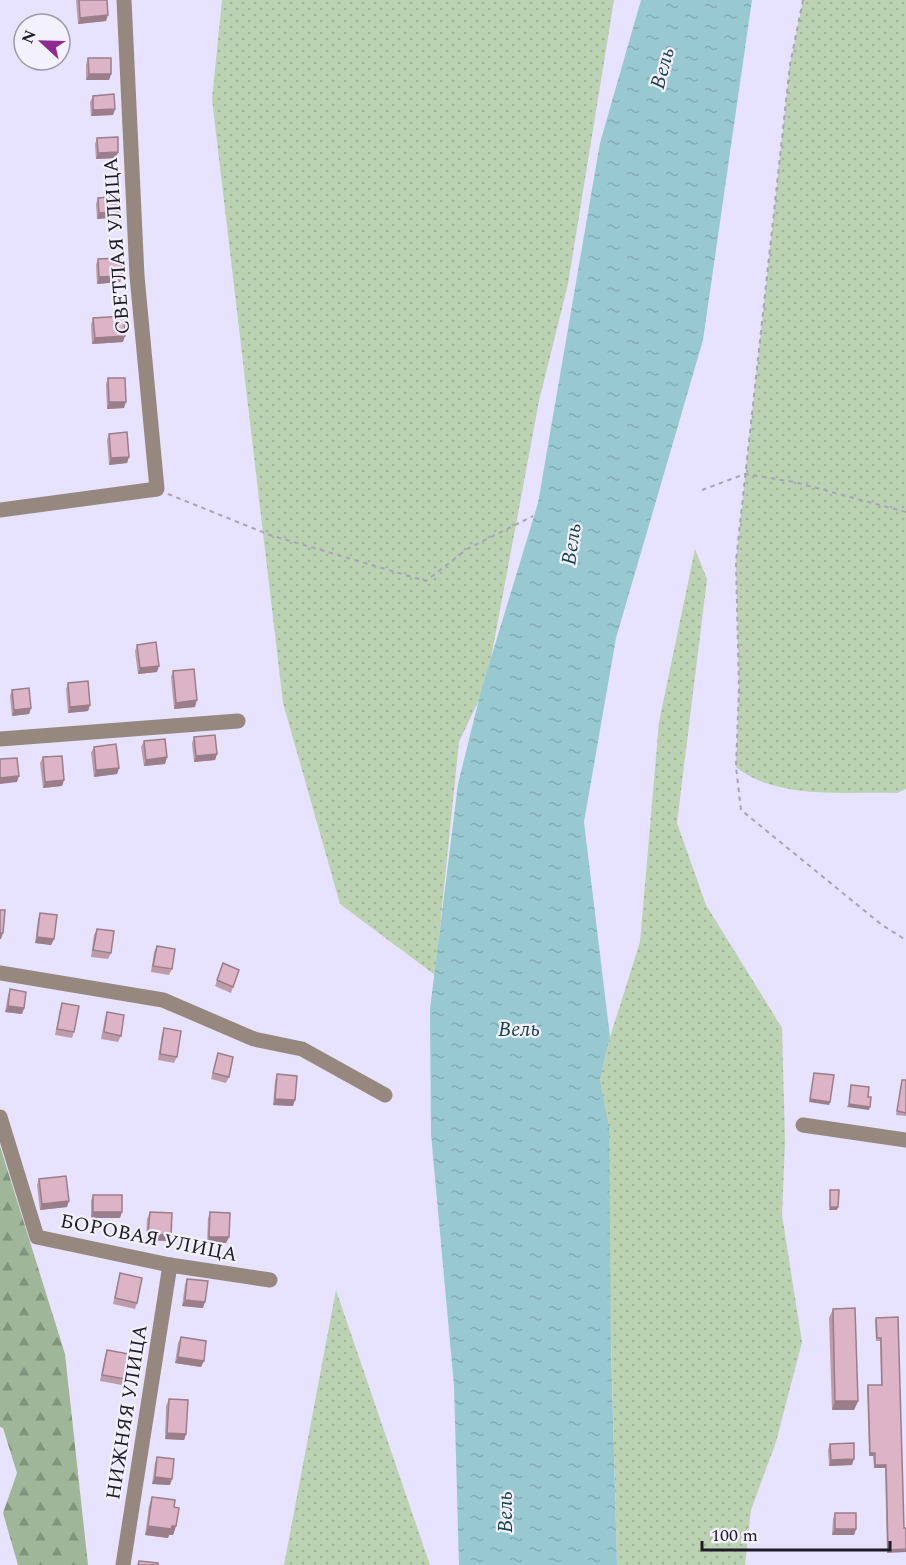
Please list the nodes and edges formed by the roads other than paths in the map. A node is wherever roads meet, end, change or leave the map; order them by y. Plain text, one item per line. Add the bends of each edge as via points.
1 (124, 0) edge
2 (0, 510) edge
3 (238, 721) dead end
4 (0, 739) edge
5 (0, 973) edge
6 (385, 1095) dead end
7 (0, 1117) edge
8 (802, 1125) dead end
9 (906, 1140) edge
10 (170, 1265) junction
11 (270, 1280) dead end
12 (123, 1565) edge

1 - 2 street, СВЕТЛАЯ УЛИЦА via 137,276 157,489
3 - 4 street
5 - 6 street via 163,1000 254,1039 302,1049
7 - 10 street, БОРОВАЯ УЛИЦА via 37,1237
8 - 9 street
10 - 11 street, БОРОВАЯ УЛИЦА
10 - 12 street, НИЖНЯЯ УЛИЦА

